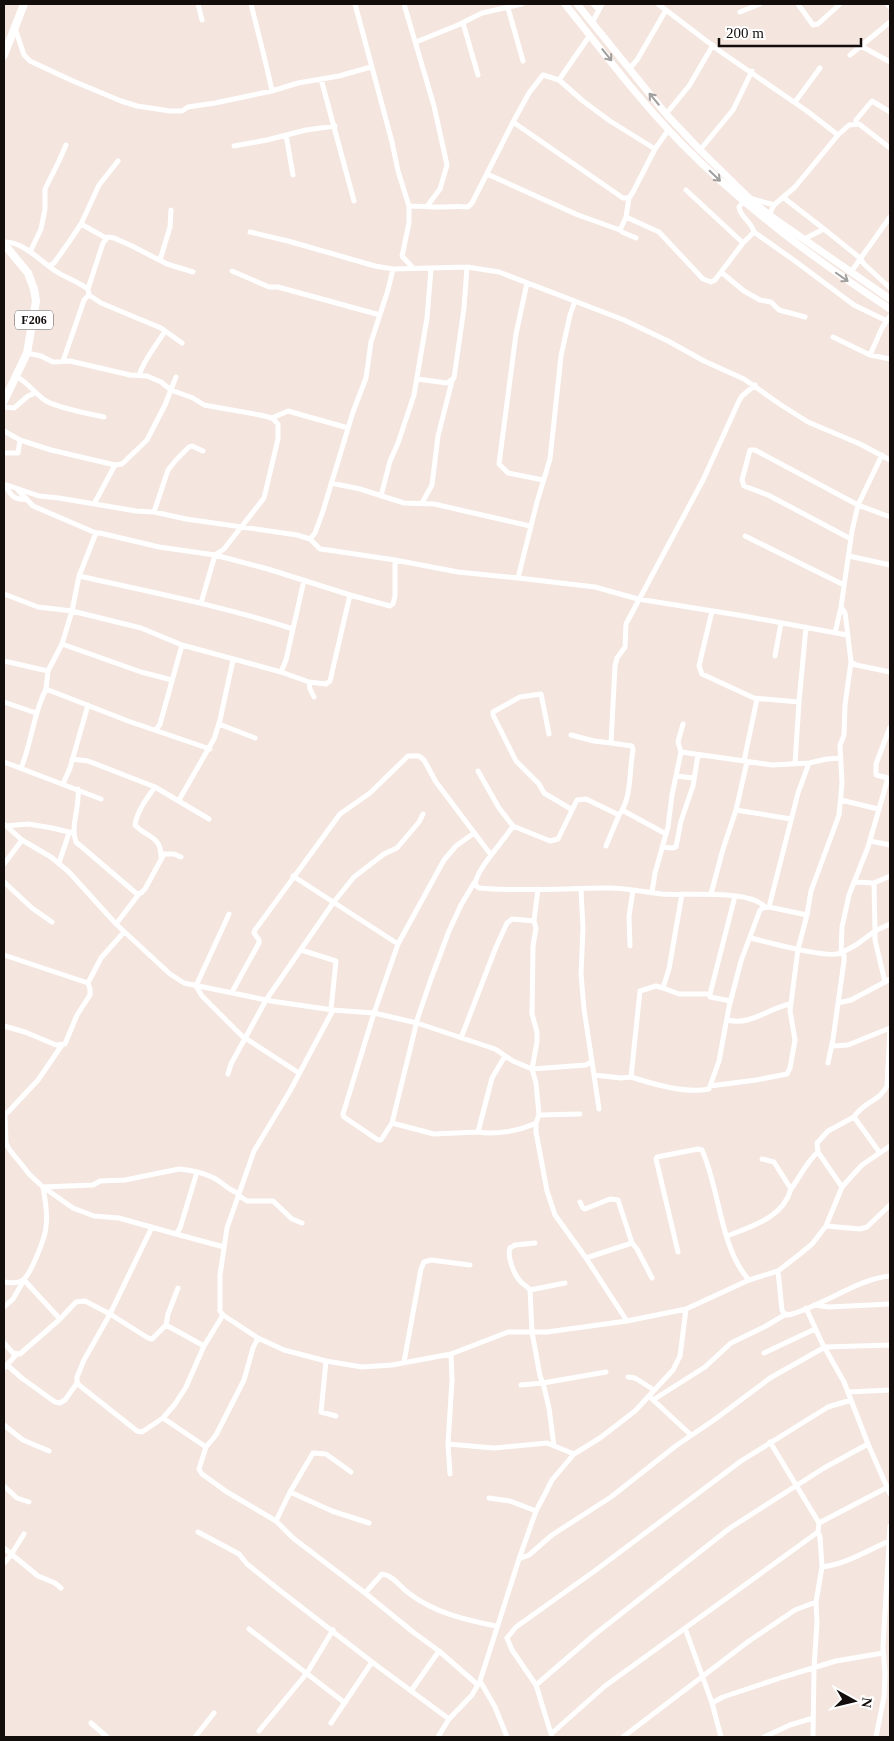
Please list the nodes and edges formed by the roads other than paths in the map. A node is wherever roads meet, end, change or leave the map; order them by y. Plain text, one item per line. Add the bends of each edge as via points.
1 (24, 4) edge
2 (198, 4) edge
3 (251, 4) edge
4 (355, 4) edge
5 (404, 4) edge
6 (522, 4) edge
7 (565, 4) edge
8 (577, 4) edge
9 (593, 4) edge
10 (602, 4) edge
11 (658, 4) edge
12 (760, 4) edge
13 (798, 4) edge
14 (840, 4) edge
15 (887, 4) edge
16 (890, 7) edge
17 (508, 8) junction
18 (598, 9) junction
19 (666, 10) junction
20 (740, 12) dead end
21 (202, 20) dead end
22 (890, 22) edge
23 (463, 23) junction
24 (592, 23) junction
25 (15, 28) junction
26 (590, 35) junction
27 (11, 38) junction
28 (19, 40) junction
29 (416, 42) junction
30 (713, 46) junction
31 (861, 46) junction
32 (4, 55) edge
33 (850, 55) dead end
34 (523, 61) dead end
35 (890, 62) edge
36 (371, 67) junction
37 (820, 68) dead end
38 (629, 69) junction
39 (752, 72) junction
40 (478, 75) dead end
41 (321, 79) junction
42 (559, 80) junction
43 (272, 91) junction
44 (795, 102) junction
45 (890, 112) edge
46 (666, 114) junction
47 (513, 122) junction
48 (856, 123) junction
49 (335, 126) junction
50 (669, 129) junction
51 (838, 135) junction
52 (286, 136) junction
53 (66, 145) dead end
54 (234, 146) dead end
55 (890, 148) edge
56 (655, 149) junction
57 (700, 150) junction
58 (118, 161) dead end
59 (487, 174) junction
60 (293, 175) dead end
61 (686, 190) dead end
62 (629, 198) junction
63 (784, 198) junction
64 (746, 200) junction
65 (354, 201) dead end
66 (428, 205) junction
67 (774, 205) junction
68 (409, 206) junction
69 (171, 210) dead end
70 (769, 215) junction
71 (626, 217) junction
72 (890, 217) edge
73 (81, 224) junction
74 (886, 224) junction
75 (890, 228) edge
76 (824, 229) junction
77 (620, 230) junction
78 (250, 232) dead end
79 (754, 232) junction
80 (106, 238) junction
81 (636, 238) dead end
82 (804, 239) junction
83 (4, 243) edge
84 (743, 243) junction
85 (30, 252) junction
86 (860, 258) junction
87 (160, 260) junction
88 (49, 266) junction
89 (467, 267) junction
90 (393, 269) junction
91 (415, 269) junction
92 (431, 269) junction
93 (232, 271) dead end
94 (193, 272) dead end
95 (721, 272) junction
96 (851, 272) junction
97 (527, 283) junction
98 (890, 288) edge
99 (88, 292) junction
100 (890, 299) edge
101 (575, 301) junction
102 (890, 309) edge
103 (380, 315) junction
104 (805, 317) dead end
105 (888, 318) edge
106 (165, 331) junction
107 (834, 337) dead end
108 (182, 343) dead end
109 (27, 352) junction
110 (870, 355) junction
111 (890, 359) edge
112 (63, 361) junction
113 (139, 375) junction
114 (15, 376) junction
115 (176, 377) dead end
116 (417, 379) junction
117 (452, 381) junction
118 (755, 385) junction
119 (171, 390) junction
120 (35, 393) junction
121 (4, 401) edge
122 (4, 407) edge
123 (104, 417) dead end
124 (272, 418) junction
125 (348, 428) junction
126 (4, 431) edge
127 (20, 440) junction
128 (203, 451) dead end
129 (4, 453) edge
130 (882, 455) junction
131 (890, 460) edge
132 (115, 465) junction
133 (543, 480) junction
134 (332, 482) junction
135 (4, 485) edge
136 (17, 488) junction
137 (381, 496) junction
138 (26, 499) junction
139 (422, 503) junction
140 (94, 504) junction
141 (858, 504) junction
142 (154, 512) junction
143 (890, 516) edge
144 (530, 526) junction
145 (240, 527) junction
146 (96, 534) junction
147 (745, 536) dead end
148 (310, 539) junction
149 (851, 539) junction
150 (215, 555) junction
151 (849, 556) junction
152 (395, 560) junction
153 (890, 565) edge
154 (79, 576) junction
155 (518, 578) junction
156 (304, 580) junction
157 (844, 584) junction
158 (4, 594) edge
159 (350, 595) junction
160 (638, 599) junction
161 (201, 603) junction
162 (841, 607) junction
163 (72, 611) junction
164 (712, 611) junction
165 (781, 623) junction
166 (806, 627) junction
167 (292, 629) junction
168 (835, 633) junction
169 (847, 636) junction
170 (62, 644) junction
171 (182, 645) junction
172 (774, 656) dead end
173 (233, 660) junction
174 (4, 661) edge
175 (851, 662) junction
176 (856, 665) junction
177 (850, 670) junction
178 (48, 671) junction
179 (281, 672) junction
180 (890, 672) edge
181 (172, 680) junction
182 (309, 682) junction
183 (46, 689) junction
184 (314, 697) dead end
185 (758, 699) junction
186 (4, 702) edge
187 (799, 702) junction
188 (88, 706) junction
189 (36, 713) junction
190 (219, 724) junction
191 (683, 724) dead end
192 (890, 727) edge
193 (156, 730) junction
194 (549, 734) dead end
195 (571, 735) dead end
196 (255, 738) dead end
197 (611, 743) junction
198 (210, 749) junction
199 (681, 752) junction
200 (698, 755) junction
201 (841, 758) junction
202 (72, 759) junction
203 (4, 762) edge
204 (745, 762) junction
205 (795, 764) junction
206 (809, 764) junction
207 (21, 768) junction
208 (478, 772) dead end
209 (676, 776) junction
210 (694, 778) junction
211 (889, 778) edge
212 (63, 784) junction
213 (155, 787) junction
214 (78, 789) junction
215 (101, 799) dead end
216 (179, 800) junction
217 (841, 800) junction
218 (571, 809) junction
219 (878, 809) junction
220 (736, 810) junction
221 (620, 813) junction
222 (423, 814) dead end
223 (209, 819) dead end
224 (791, 819) junction
225 (4, 825) edge
226 (513, 826) junction
227 (474, 832) junction
228 (71, 833) junction
229 (666, 834) junction
230 (22, 840) junction
231 (870, 841) junction
232 (890, 845) edge
233 (606, 846) dead end
234 (662, 846) junction
235 (491, 855) junction
236 (161, 857) junction
237 (181, 857) dead end
238 (59, 863) junction
239 (4, 864) edge
240 (293, 876) junction
241 (890, 876) edge
242 (4, 882) edge
243 (854, 882) junction
244 (474, 883) junction
245 (874, 883) junction
246 (538, 889) junction
247 (581, 890) junction
248 (633, 890) junction
249 (652, 892) junction
250 (139, 894) junction
251 (682, 894) junction
252 (711, 894) junction
253 (735, 896) junction
254 (333, 903) junction
255 (767, 907) junction
256 (229, 914) dead end
257 (807, 916) junction
258 (534, 921) junction
259 (52, 922) dead end
260 (116, 924) junction
261 (890, 924) edge
262 (875, 931) junction
263 (124, 932) junction
264 (751, 938) junction
265 (398, 944) junction
266 (630, 946) dead end
267 (798, 949) junction
268 (301, 950) junction
269 (840, 953) junction
270 (4, 955) edge
271 (889, 980) edge
272 (88, 983) junction
273 (196, 986) junction
274 (663, 988) junction
275 (232, 992) junction
276 (710, 994) junction
277 (266, 1000) junction
278 (731, 1000) junction
279 (838, 1003) junction
280 (790, 1004) junction
281 (332, 1009) junction
282 (374, 1013) junction
283 (728, 1020) junction
284 (417, 1023) junction
285 (4, 1026) edge
286 (890, 1028) edge
287 (461, 1038) junction
288 (246, 1039) junction
289 (62, 1045) junction
290 (832, 1046) junction
291 (505, 1056) junction
292 (592, 1061) junction
293 (828, 1063) dead end
294 (532, 1069) junction
295 (299, 1073) junction
296 (228, 1074) dead end
297 (594, 1075) junction
298 (631, 1076) junction
299 (710, 1086) junction
300 (599, 1109) dead end
301 (5, 1114) edge
302 (580, 1114) dead end
303 (539, 1115) junction
304 (854, 1116) junction
305 (392, 1123) junction
306 (536, 1123) junction
307 (478, 1132) junction
308 (890, 1146) edge
309 (818, 1152) junction
310 (880, 1153) junction
311 (762, 1159) dead end
312 (197, 1172) junction
313 (43, 1187) junction
314 (842, 1187) junction
315 (791, 1189) junction
316 (238, 1194) junction
317 (580, 1202) dead end
318 (890, 1205) edge
319 (302, 1223) dead end
320 (826, 1226) junction
321 (152, 1228) junction
322 (176, 1234) junction
323 (728, 1236) junction
324 (535, 1243) dead end
325 (632, 1243) junction
326 (224, 1247) junction
327 (678, 1252) dead end
328 (586, 1258) junction
329 (470, 1265) dead end
330 (778, 1271) junction
331 (890, 1276) edge
332 (652, 1278) dead end
333 (24, 1280) junction
334 (749, 1280) junction
335 (4, 1282) edge
336 (565, 1283) dead end
337 (178, 1288) dead end
338 (530, 1290) junction
339 (890, 1304) edge
340 (814, 1305) junction
341 (4, 1308) edge
342 (806, 1308) junction
343 (686, 1309) junction
344 (110, 1314) junction
345 (786, 1314) junction
346 (223, 1315) junction
347 (60, 1319) junction
348 (627, 1321) junction
349 (166, 1325) junction
350 (815, 1329) junction
351 (532, 1332) junction
352 (258, 1338) junction
353 (4, 1343) edge
354 (890, 1345) edge
355 (204, 1346) junction
356 (825, 1347) junction
357 (764, 1353) dead end
358 (451, 1354) junction
359 (16, 1355) junction
360 (326, 1361) junction
361 (404, 1362) junction
362 (5, 1366) edge
363 (606, 1372) dead end
364 (628, 1377) dead end
365 (78, 1383) junction
366 (543, 1383) junction
367 (521, 1385) dead end
368 (654, 1390) junction
369 (890, 1390) edge
370 (848, 1392) junction
371 (651, 1398) junction
372 (851, 1400) junction
373 (336, 1416) dead end
374 (164, 1418) junction
375 (4, 1426) edge
376 (691, 1435) junction
377 (770, 1442) junction
378 (448, 1444) junction
379 (868, 1444) junction
380 (554, 1446) junction
381 (206, 1447) junction
382 (49, 1451) dead end
383 (574, 1454) junction
384 (351, 1472) dead end
385 (450, 1474) dead end
386 (4, 1486) edge
387 (795, 1486) junction
388 (888, 1487) junction
389 (290, 1492) junction
390 (890, 1494) edge
391 (489, 1498) dead end
392 (29, 1502) dead end
393 (536, 1511) junction
394 (276, 1520) junction
395 (369, 1523) dead end
396 (819, 1523) junction
397 (890, 1526) edge
398 (198, 1532) dead end
399 (818, 1532) junction
400 (24, 1534) dead end
401 (889, 1541) edge
402 (4, 1548) edge
403 (11, 1555) junction
404 (519, 1559) junction
405 (4, 1562) edge
406 (822, 1567) junction
407 (61, 1588) dead end
408 (365, 1592) junction
409 (816, 1602) junction
410 (496, 1626) junction
411 (685, 1628) junction
412 (250, 1629) dead end
413 (333, 1630) junction
414 (494, 1634) junction
415 (507, 1638) junction
416 (439, 1651) junction
417 (883, 1653) junction
418 (372, 1662) junction
419 (814, 1669) junction
420 (307, 1673) junction
421 (703, 1676) junction
422 (479, 1682) junction
423 (536, 1686) junction
424 (411, 1691) junction
425 (345, 1703) junction
426 (712, 1703) junction
427 (214, 1713) dead end
428 (813, 1718) junction
429 (449, 1719) junction
430 (91, 1723) dead end
431 (331, 1723) dead end
432 (259, 1731) dead end
433 (552, 1735) edge
434 (506, 1736) edge
435 (107, 1737) edge
436 (195, 1737) edge
437 (438, 1737) edge
438 (623, 1737) edge
439 (721, 1737) edge
440 (764, 1737) edge
441 (813, 1737) edge
442 (876, 1737) edge

1 - 25 main road
2 - 21 street
3 - 43 street
4 - 36 street
5 - 29 street
6 - 17 street
7 - 26 main road
8 - 24 main road
9 - 18 street
10 - 18 street
11 - 19 street
12 - 20 street
13 - 14 street via 813,25
15 - 16 street
17 - 23 street via 482,13
17 - 34 street
18 - 24 street
19 - 30 street
19 - 38 street
22 - 31 street
23 - 29 street
23 - 40 street
24 - 38 main road
25 - 27 main road
25 - 28 street
26 - 42 street
26 -> 50 main road
27 - 28 street
27 - 32 main road
28 - 43 street via 24,55 30,61 137,106 182,111 188,107
29 - 66 street via 447,165 440,189
30 - 39 street
30 - 46 street via 689,86
31 - 33 street
31 - 35 street
36 - 41 street
36 - 68 street
37 - 44 street
46 -> 38 main road
39 - 44 street
39 - 57 street via 733,110
41 - 43 street
41 - 49 street
42 - 47 street via 543,75
42 - 56 street via 610,121
44 - 51 street
45 - 48 street via 872,101
46 - 57 main road
47 - 59 street
47 - 62 street via 621,197
48 - 51 street
48 - 55 street
49 - 52 street
49 - 65 street
50 - 56 street
50 -> 64 main road
51 - 63 street
52 - 54 street
52 - 60 street
53 - 85 street via 45,189 42,222
56 - 62 street
57 - 64 main road
58 - 73 street via 95,193
59 - 66 street via 468,207
59 - 77 street via 578,216
61 - 84 street
62 - 71 street
63 - 67 street
63 - 76 street
64 - 67 street
64 - 70 main road
64 - 79 street via 739,211
64 -> 102 main road via 805,251
66 - 68 street
67 - 70 street
68 - 91 street via 402,256
69 - 87 street via 170,227
70 - 82 main road
71 - 77 street
71 - 95 street via 658,232 703,279 711,282
72 - 74 street
73 - 80 street
73 - 88 street
74 - 75 street
74 - 86 street
76 - 82 street
76 - 86 street
77 - 81 street
78 - 90 street
79 - 84 street
79 - 105 street via 854,306
80 - 87 street via 114,238
80 - 99 street
82 - 96 main road
83 - 85 street via 14,243
83 - 109 main road, F206 via 28,273 34,289 35,314
84 - 95 street
85 - 88 street
86 - 96 street
86 - 98 street
87 - 94 street
88 - 99 street
89 - 92 street
89 - 97 street via 499,272
89 - 117 street
90 - 91 street
90 - 103 street
91 - 92 street
92 - 116 street
93 - 103 street via 269,287
95 - 104 street via 760,300 771,302 779,310
96 - 100 main road
97 - 101 street
97 - 133 street via 499,464 508,473
99 - 106 street via 101,303
99 - 112 street
101 - 118 street via 624,320
101 - 133 street via 562,356 550,459
103 - 125 street via 370,348 366,378
105 - 110 street
106 - 108 street
106 - 113 street
107 - 110 street
109 - 112 street via 53,362
109 - 114 main road, F206
110 - 111 street
112 - 113 street
113 - 119 street via 154,379
114 - 120 street
114 - 121 main road, F206
115 - 119 street
116 - 117 street via 436,383
116 - 137 street
117 - 139 street via 438,436 432,485
118 - 130 street via 808,422
118 - 160 street via 739,401 702,480
119 - 124 street via 204,406
119 - 132 street via 147,440 122,464
120 - 122 street via 14,408
120 - 123 street via 51,403
124 - 125 street via 288,412
124 - 145 street via 279,430 267,490 257,508
125 - 134 street
126 - 127 street
127 - 129 street via 18,454
127 - 132 street
128 - 142 street via 189,447 176,460 168,470
130 - 131 street
130 - 141 street
132 - 140 street
133 - 144 street
134 - 137 street
134 - 148 street via 315,533
135 - 136 street
135 - 138 street via 14,498
136 - 138 street
136 - 140 street via 39,496
137 - 139 street via 404,503
138 - 146 street via 33,506
139 - 144 street via 459,508
140 - 142 street
141 - 143 street
141 - 149 street
141 - 149 street via 755,450 749,452 742,480 744,486 768,495
142 - 145 street
144 - 155 street
145 - 148 street
145 - 150 street via 224,549
146 - 150 street
146 - 154 street
147 - 157 street
148 - 152 street via 320,549
149 - 151 street
150 - 156 street
150 - 161 street
151 - 153 street
151 - 157 street
152 - 155 street via 458,572
152 - 159 street via 393,604 390,606
154 - 161 street
154 - 163 street
155 - 160 street via 595,587
156 - 159 street
156 - 167 street
157 - 162 street
158 - 163 street via 38,607
159 - 182 street via 330,681 326,684
160 - 164 street
160 - 197 street via 626,624 625,647 615,666
161 - 167 street
162 - 168 street
162 - 169 street via 845,613
163 - 170 street
163 - 171 street via 141,628
164 - 165 street
164 - 185 street via 700,671
165 - 166 street
165 - 172 street
166 - 168 street
166 - 187 street
167 - 179 street
168 - 169 street
169 - 175 street
170 - 178 street
170 - 181 street
171 - 173 street
171 - 181 street
173 - 179 street
173 - 190 street
174 - 178 street
175 - 176 street
175 - 177 street
176 - 177 street
176 - 180 street
177 - 201 street
178 - 183 street
179 - 182 street
181 - 193 street
182 - 184 street
183 - 188 street
183 - 189 street
185 - 187 street
185 - 204 street
186 - 189 street
187 - 205 street
188 - 193 street
188 - 202 street
189 - 207 street
190 - 196 street
190 - 198 street
191 - 199 street via 678,742
192 - 211 street via 876,764 876,775
193 - 198 street
194 - 218 street via 541,694 520,697 493,712 516,761 539,784 544,794
195 - 197 street
197 - 221 street via 628,744 633,750 628,794
198 - 216 street
199 - 200 street
199 - 209 street
200 - 204 street
200 - 210 street
201 - 206 street
201 - 217 street
202 - 212 street
202 - 213 street via 88,760
203 - 207 street
204 - 205 street
204 - 220 street
205 - 206 street
206 - 224 street
207 - 212 street
208 - 226 street
209 - 210 street
209 - 229 street
210 - 234 street via 680,821 676,847
211 - 219 street
212 - 214 street
213 - 216 street
213 - 236 street via 144,802 135,825 158,842
214 - 215 street
214 - 228 street
216 - 223 street
217 - 219 street
217 - 257 street via 834,832 811,891
218 - 221 street via 577,800 582,799
218 - 226 street via 555,841
219 - 231 street
220 - 224 street
220 - 252 street
221 - 229 street
221 - 233 street
222 - 254 street via 396,848 354,877
224 - 255 street
225 - 228 street via 28,824
225 - 230 street
226 - 235 street
227 - 235 street
227 - 240 street via 436,782 424,760 419,756 408,756 370,793 340,814
227 - 265 street via 444,860
228 - 238 street
228 - 250 street via 81,848
229 - 234 street
230 - 238 street
230 - 239 street
231 - 232 street
231 - 243 street
234 - 249 street
235 - 244 street
236 - 237 street via 168,853
236 - 250 street via 145,889
238 - 260 street
240 - 254 street
240 - 275 street via 255,930 259,943
241 - 245 street
242 - 259 street
243 - 245 street
243 - 269 street via 842,927
244 - 246 street via 479,888
244 - 284 street via 449,931
245 - 262 street
246 - 247 street
246 - 258 street
247 - 248 street
247 - 292 street via 580,974
248 - 249 street
248 - 266 street via 629,916
249 - 251 street
250 - 260 street
251 - 252 street
251 - 274 street
252 - 253 street
253 - 255 street via 761,902
253 - 276 street
254 - 265 street
254 - 268 street
255 - 257 street
255 - 264 street via 760,910
256 - 273 street
257 - 267 street
258 - 287 street via 512,919 506,922
258 - 294 street via 532,1014 537,1037
260 - 263 street
261 - 262 street
262 - 269 street
262 - 271 street
263 - 272 street via 101,958
263 - 273 street via 170,974
264 - 267 street
264 - 278 street
265 - 282 street
267 - 269 street via 834,955
267 - 280 street
268 - 277 street
268 - 281 street via 336,961
269 - 279 street via 844,955 844,961
270 - 272 street
271 - 279 street via 847,1002
272 - 289 street via 90,995 68,1040
273 - 275 street
273 - 288 street
274 - 276 street via 679,994
274 - 298 street via 656,986 640,991
275 - 277 street
276 - 278 street via 710,997
277 - 281 street
277 - 288 street
278 - 283 street
279 - 290 street
280 - 283 street via 750,1020
280 - 299 street via 795,1040 787,1074
281 - 282 street
281 - 295 street
282 - 284 street
282 - 305 street via 343,1114 378,1140
283 - 299 street
284 - 287 street
284 - 305 street
285 - 289 street
286 - 290 street via 848,1045
286 - 304 street via 887,1086 883,1093 859,1108
287 - 291 street via 495,1049
288 - 295 street
288 - 296 street
289 - 301 street via 38,1080
290 - 293 street
291 - 294 street
291 - 307 street via 492,1078
292 - 294 street via 586,1065
292 - 297 street
294 - 303 street
295 - 316 street via 254,1151
297 - 298 street
297 - 300 street
298 - 299 street via 674,1088 700,1091
301 - 313 street via 9,1149
302 - 303 street
303 - 306 street
304 - 309 street via 828,1131 817,1143
304 - 310 street
305 - 307 street via 434,1134
306 - 307 street via 512,1130
306 - 328 street via 555,1216
308 - 310 street
309 - 314 street
309 - 315 street
310 - 314 street via 855,1171
311 - 315 street via 774,1162
312 - 313 street via 179,1169 125,1180 100,1181 93,1185
312 - 316 street via 213,1177
312 - 322 street
313 - 321 street via 87,1215 118,1218
313 - 333 street via 46,1227
314 - 320 street
315 - 323 street via 779,1210 763,1222
316 - 319 street via 247,1201 273,1201 292,1219
316 - 326 street
317 - 325 street via 585,1209 610,1199 618,1200
318 - 320 street via 867,1227
320 - 330 street via 812,1244
321 - 322 street
321 - 344 street
322 - 326 street
323 - 327 street via 702,1150 657,1157
323 - 334 street via 734,1259
324 - 338 street via 515,1245 508,1252 515,1273
325 - 328 street
325 - 332 street
326 - 346 street via 220,1291
328 - 348 street
329 - 361 street via 424,1262
330 - 334 street
330 - 345 street via 782,1310
331 - 340 street via 848,1289
333 - 335 street
333 - 341 street
333 - 347 street
334 - 343 street
336 - 338 street
337 - 349 street
338 - 351 street
339 - 340 street
340 - 342 street
342 - 345 street
342 - 350 street
343 - 348 street
343 - 368 street via 680,1356 673,1370
344 - 347 street via 80,1301
344 - 349 street via 152,1339
344 - 365 street via 84,1360
345 - 371 street via 731,1343 705,1366
346 - 352 street
346 - 355 street
347 - 359 street
348 - 351 street
349 - 355 street
350 - 356 street
350 - 357 street
351 - 358 street via 508,1332
351 - 366 street
352 - 360 street via 284,1350
352 - 381 street via 244,1380 216,1435
353 - 359 street
354 - 356 street
355 - 374 street via 186,1387
356 - 370 street
356 - 376 street via 770,1378
358 - 361 street
358 - 378 street
359 - 362 street
360 - 361 street via 362,1367
360 - 373 street via 321,1412
362 - 365 street via 55,1402 64,1400
363 - 366 street
364 - 368 street
365 - 374 street via 137,1431 142,1432
366 - 367 street
366 - 380 street
368 - 371 street
369 - 370 street
370 - 372 street
371 - 376 street
371 - 383 street
372 - 377 street via 828,1407
372 - 379 street
374 - 381 street
375 - 382 street via 23,1440
376 - 404 street via 611,1497
377 - 387 street
377 - 415 street via 516,1627
378 - 380 street via 494,1448 547,1443
378 - 385 street
379 - 387 street
379 - 388 street
380 - 383 street
381 - 394 street via 199,1469 202,1474
383 - 393 street via 552,1480
384 - 389 street via 326,1454 313,1453
386 - 392 street via 17,1498
387 - 396 street
387 - 423 street via 730,1528 594,1635
388 - 390 street
388 - 396 street
389 - 394 street
389 - 395 street
391 - 393 street via 510,1501
393 - 404 street
394 - 408 street via 293,1538
396 - 399 street
397 - 401 street
398 - 413 street via 239,1554 247,1564
399 - 406 street
399 - 411 street
400 - 403 street
401 - 406 street via 849,1560
401 - 417 street
402 - 403 street
403 - 405 street
403 - 407 street via 38,1576
404 - 410 street
406 - 409 street
408 - 410 street via 382,1574 387,1574 410,1594 438,1611
408 - 416 street
409 - 419 street
409 - 421 street via 774,1623
410 - 414 street
411 - 421 street
411 - 433 street via 605,1686
412 - 420 street
413 - 418 street
413 - 420 street
414 - 415 street
414 - 422 street
415 - 423 street
416 - 422 street
416 - 424 street
417 - 419 street via 836,1661
417 - 442 street via 884,1697
418 - 424 street
418 - 425 street
419 - 426 street
419 - 428 street
420 - 425 street
420 - 432 street
421 - 426 street
421 - 438 street
422 - 429 street via 472,1695
422 - 434 street via 495,1707
423 - 433 street
424 - 429 street
425 - 431 street
426 - 439 street
427 - 436 street
428 - 440 street
428 - 441 street
429 - 437 street
430 - 435 street

